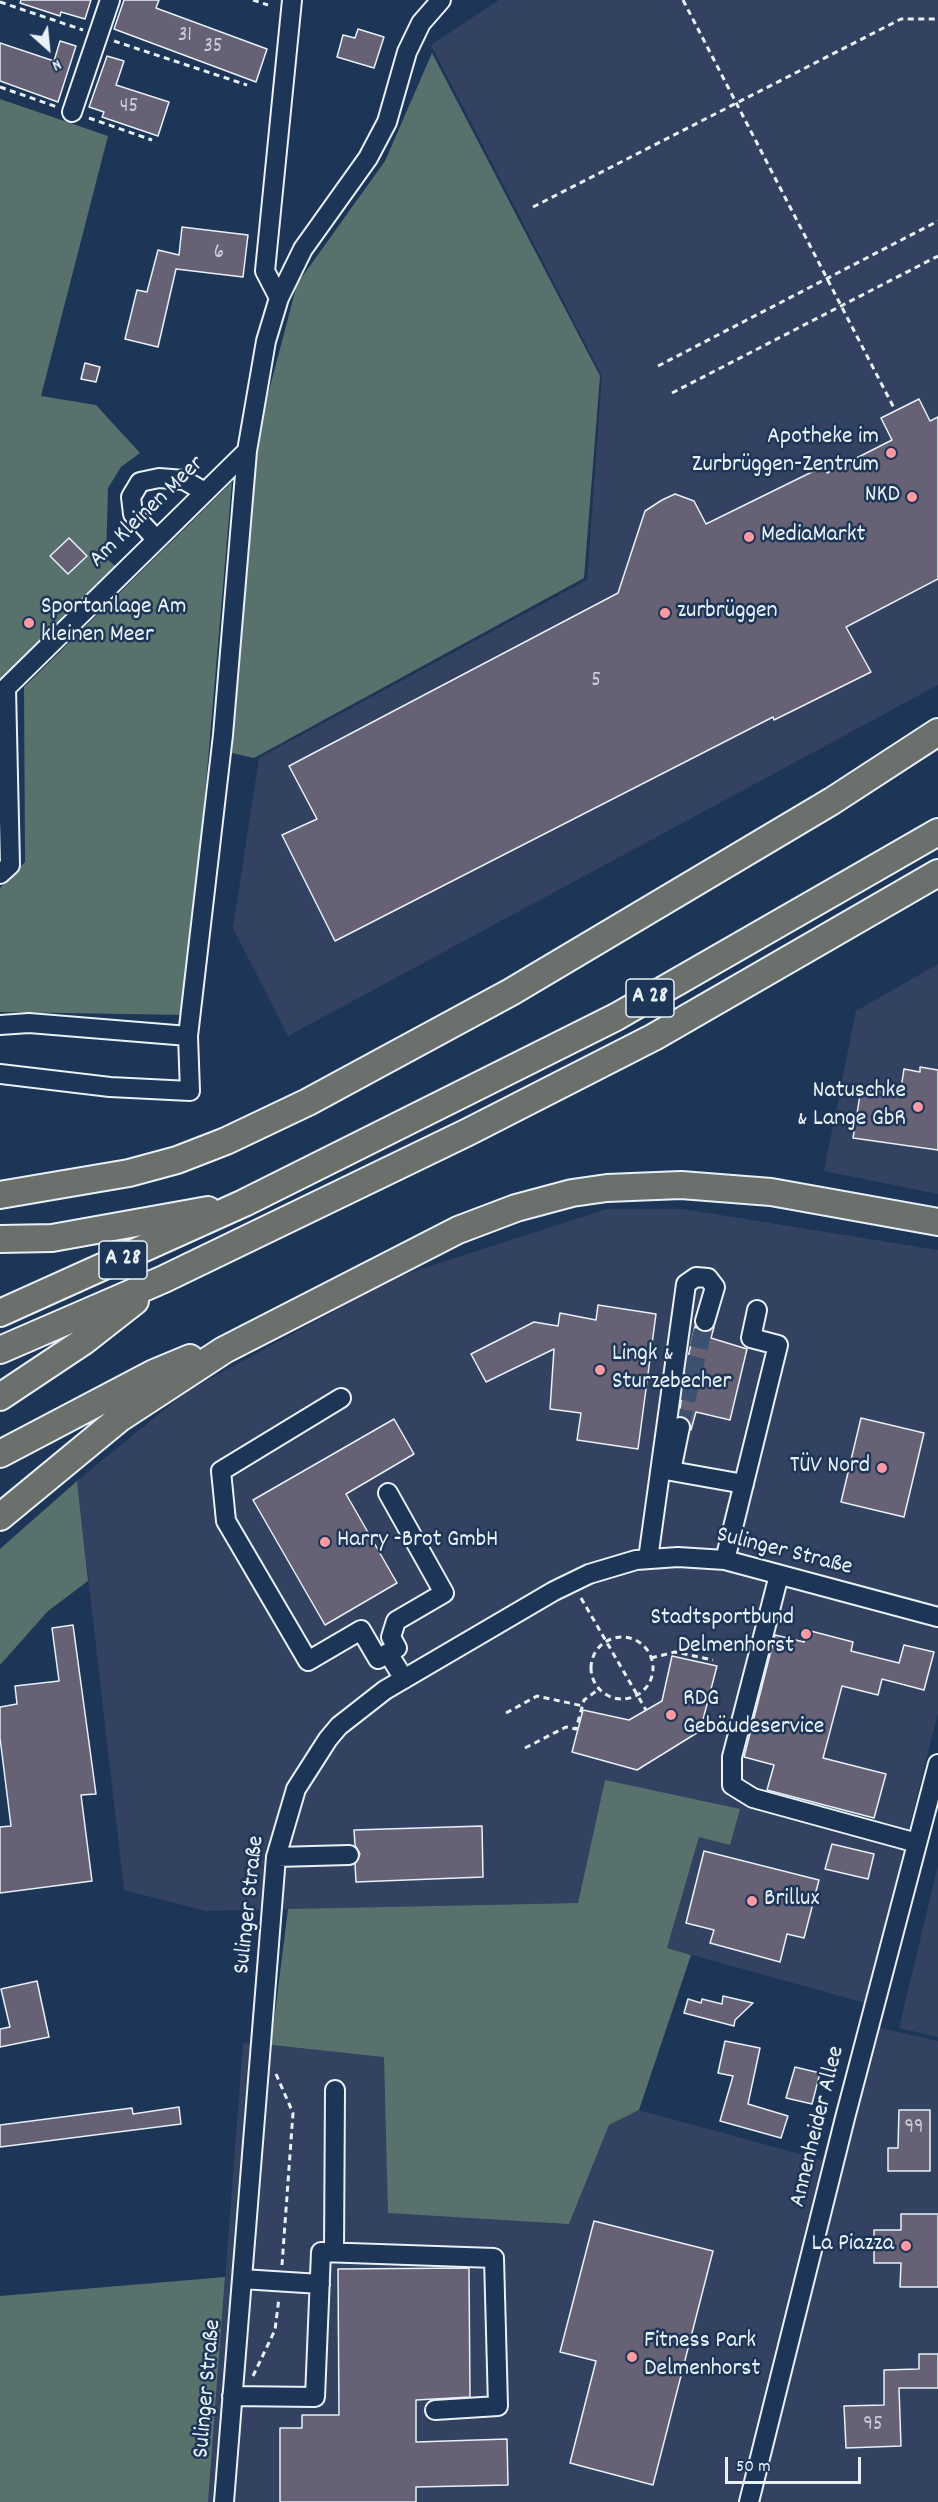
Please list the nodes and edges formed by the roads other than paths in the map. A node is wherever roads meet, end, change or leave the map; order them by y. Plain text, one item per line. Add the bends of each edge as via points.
1 (110, 0) edge
2 (292, 0) edge
3 (441, 0) edge
4 (72, 112) dead end
5 (279, 298) junction
6 (247, 451) junction
7 (203, 491) junction
8 (155, 538) junction
9 (938, 732) edge
10 (938, 832) edge
11 (938, 873) edge
12 (0, 874) edge
13 (0, 1025) edge
14 (188, 1036) junction
15 (0, 1074) edge
16 (0, 1186) edge
17 (58, 1186) junction
18 (0, 1195) edge
19 (244, 1203) junction
20 (938, 1222) edge
21 (0, 1239) edge
22 (164, 1279) junction
23 (757, 1310) dead end
24 (0, 1313) edge
25 (289, 1315) junction
26 (705, 1321) tunnel mouth
27 (0, 1350) edge
28 (0, 1396) edge
29 (342, 1398) dead end
30 (680, 1427) tunnel mouth
31 (11, 1449) edge
32 (744, 1484) junction
33 (388, 1493) dead end
34 (0, 1517) edge
35 (648, 1559) junction
36 (725, 1560) junction
37 (779, 1575) junction
38 (938, 1617) edge
39 (388, 1653) junction
40 (404, 1679) junction
41 (938, 1764) edge
42 (917, 1843) junction
43 (349, 1855) dead end
44 (276, 1857) junction
45 (335, 2090) dead end
46 (334, 2252) junction
47 (242, 2279) junction
48 (320, 2284) junction
49 (232, 2396) junction
50 (435, 2410) dead end
51 (224, 2502) edge
52 (749, 2502) edge

1 - 4 street
2 - 5 street via 265,271
3 - 5 street via 421,22 407,52 387,122 368,158 303,249
5 - 6 street via 266,341
6 - 7 street, Am Kleinen Meer
6 - 14 street via 223,735
7 - 8 street, Am Kleinen Meer
7 - 8 street via 184,480 159,478 140,482 131,497 133,514
8 - 12 street, Am Kleinen Meer via 6,688 10,866
9 - 17 highway via 832,801 510,992 308,1102 177,1160
10 - 19 highway, A 28 via 616,1017
11 - 22 highway, A 28 via 654,1037
13 - 14 street via 29,1023
14 - 15 street via 190,1091 110,1087
16 - 17 highway
17 - 18 highway
19 - 21 highway via 82,1234
19 - 24 highway, A 28
20 - 25 highway via 731,1188 643,1185 595,1190 516,1208 458,1230
22 - 27 highway, A 28
22 - 28 highway via 84,1341
23 - 32 street via 751,1338 778,1345
25 - 31 highway via 154,1373
25 - 34 highway via 224,1350 120,1418
26 - 35 street via 715,1287 708,1278 696,1277 686,1284
29 - 39 street via 221,1471 226,1521 308,1661 362,1630 378,1659
30 - 32 street via 671,1471
32 - 36 street
33 - 39 street via 444,1593 396,1621 391,1637 397,1648
35 - 36 street, Sulinger Straße
35 - 40 street, Sulinger Straße via 572,1581
36 - 37 street, Sulinger Straße
37 - 38 street, Sulinger Straße
37 - 42 street via 732,1757 732,1785 753,1798
39 - 40 street
40 - 44 street, Sulinger Straße via 339,1726 315,1758 296,1789
41 - 42 street, Annenheider Allee
42 - 52 street, Annenheider Allee
43 - 44 street
44 - 47 street, Sulinger Straße
45 - 46 street
46 - 48 street via 321,2252
46 - 50 street via 494,2258 498,2406
47 - 48 street
47 - 49 street, Sulinger Straße
48 - 49 street via 315,2397
49 - 51 street, Sulinger Straße

